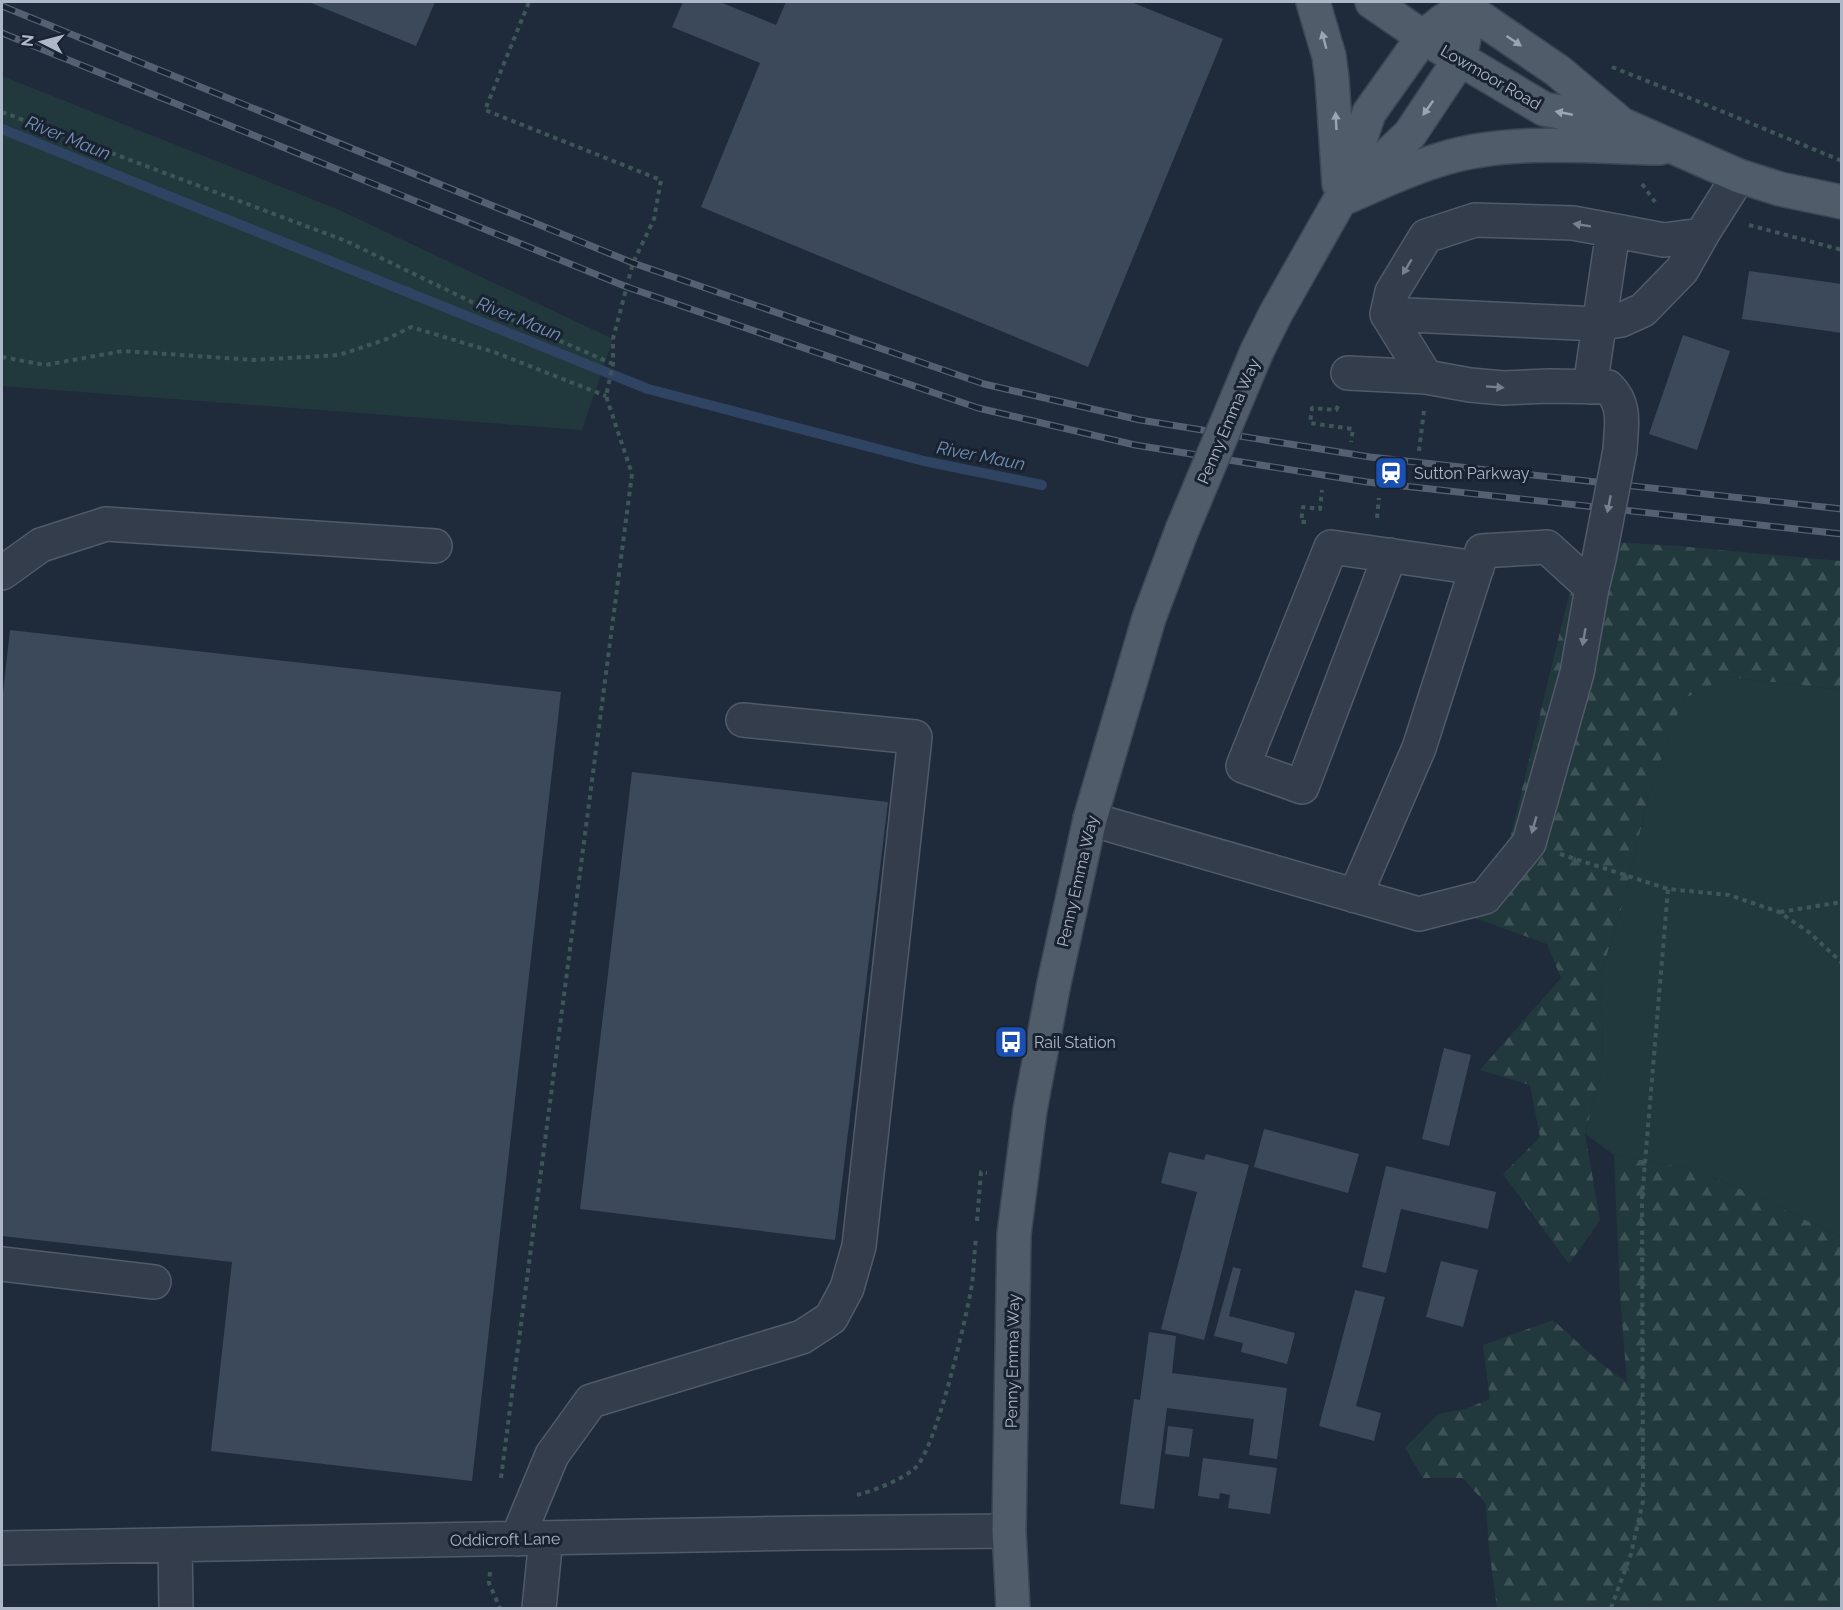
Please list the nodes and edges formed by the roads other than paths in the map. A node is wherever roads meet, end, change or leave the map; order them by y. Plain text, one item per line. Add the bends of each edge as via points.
1 (1313, 2) edge
2 (1372, 2) edge
3 (1461, 5) edge
4 (1423, 37) junction
5 (1460, 59) junction
6 (1621, 124) junction
7 (1677, 148) junction
8 (1739, 176) junction
9 (1340, 200) junction
10 (1842, 202) edge
11 (1613, 231) junction
12 (1701, 235) junction
13 (1387, 314) junction
14 (1598, 324) junction
15 (1348, 374) road end
16 (1426, 377) junction
17 (1590, 387) junction
18 (435, 546) dead end
19 (1390, 555) junction
20 (1477, 568) junction
21 (2, 573) edge
22 (1595, 574) junction
23 (742, 720) dead end
24 (1090, 819) junction
25 (1355, 896) junction
26 (2, 1264) edge
27 (154, 1282) dead end
28 (1009, 1531) junction
29 (519, 1539) junction
30 (175, 1545) junction
31 (2, 1548) edge
32 (176, 1608) edge
33 (539, 1608) edge
34 (1013, 1608) edge

9 -> 1 main road via 1329,56
2 - 4 main road, Lowmoor Road
3 - 4 main road, Penny Emma Way
3 - 5 main road, Penny Emma Way via 1465,33
3 -> 6 main road, Lowmoor Road via 1558,71
4 - 5 main road, Lowmoor Road
4 - 9 main road, Penny Emma Way via 1369,113
6 -> 5 main road, Lowmoor Road via 1544,109
5 -> 9 main road, Penny Emma Way via 1410,134
6 - 7 main road, Lowmoor Road
7 - 8 main road, Lowmoor Road
7 - 9 main road via 1539,146 1487,150 1442,159
8 - 10 main road, Lowmoor Road
8 - 12 street
9 - 24 main road, Penny Emma Way, bridge via 1257,351 1182,530 1149,618
11 - 12 street via 1664,240
11 -> 13 street via 1573,224 1475,220 1426,236 1392,292
11 - 14 street
12 - 14 street via 1682,270 1643,310 1621,320
13 - 14 street
13 - 16 street
14 - 17 street
15 - 16 street
16 -> 17 street via 1470,386
17 -> 22 street, bridge via 1608,387 1617,395 1622,410 1620,450
18 - 21 street via 106,524 41,545
19 - 19 street via 1330,547 1243,766 1302,788
19 - 20 street
20 - 22 street via 1482,551 1547,547
20 - 25 street via 1419,748
22 -> 25 street via 1578,673 1529,843 1485,897 1419,914
23 - 29 street via 915,737 859,1246 847,1288 831,1317 802,1338 591,1401 552,1455
24 - 25 street
24 - 28 main road, Penny Emma Way via 1054,983 1020,1180 1014,1234
26 - 27 street
28 - 29 street, Oddicroft Lane
28 - 34 main road, Penny Emma Way
29 - 30 street, Oddicroft Lane
29 - 33 street
30 - 31 street, Oddicroft Lane
30 - 32 street

